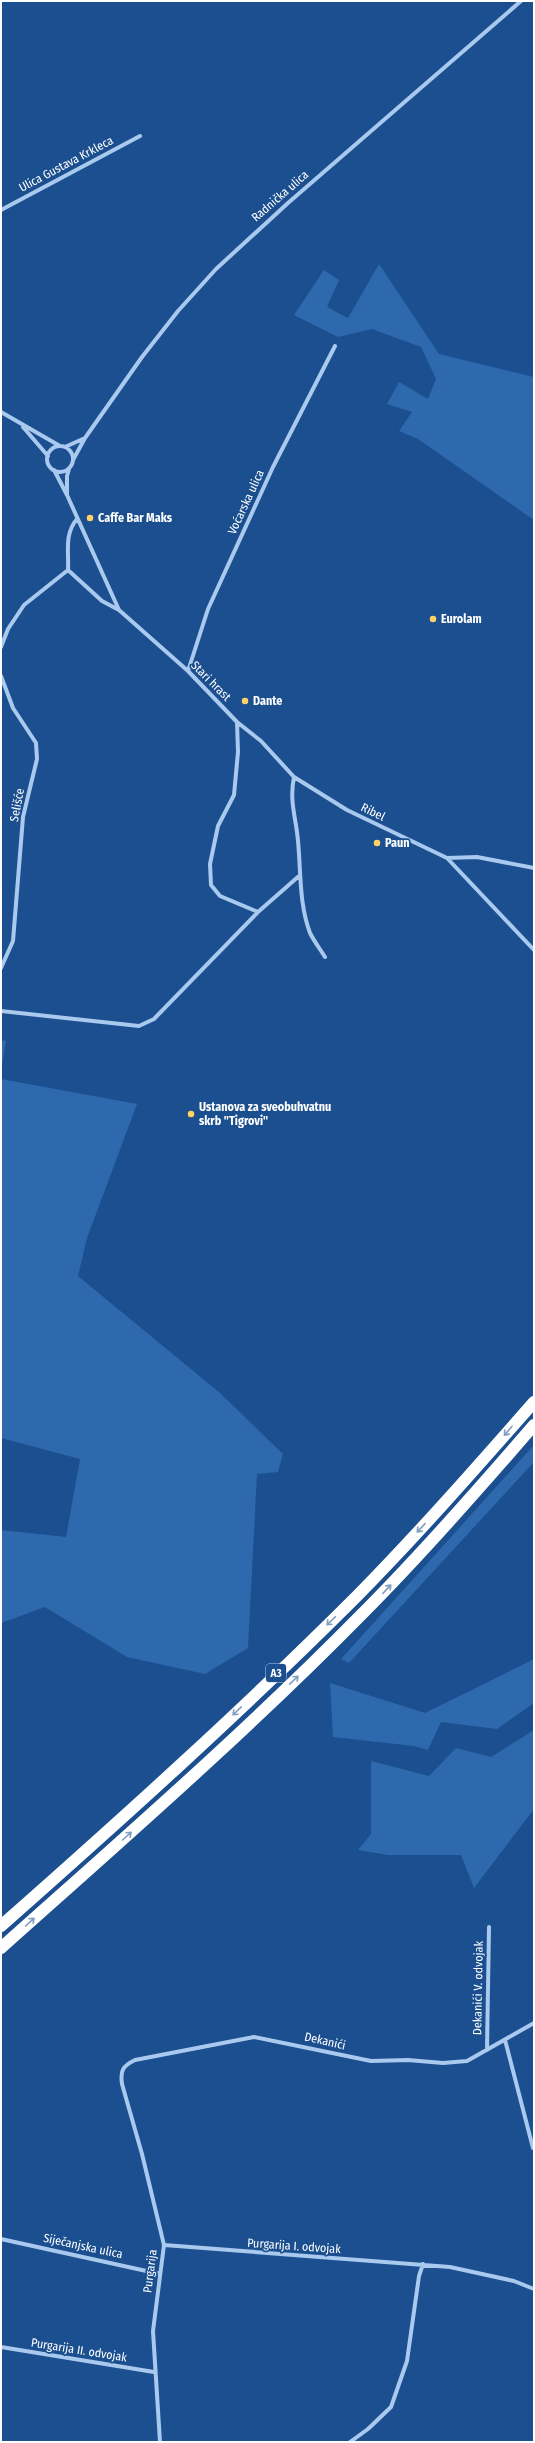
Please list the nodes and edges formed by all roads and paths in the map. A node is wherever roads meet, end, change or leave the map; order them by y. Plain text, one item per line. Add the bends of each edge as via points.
1 (521, 1) edge
2 (140, 136) dead end
3 (1, 210) edge
4 (335, 346) dead end
5 (1, 412) edge
6 (15, 420) junction
7 (85, 438) junction
8 (62, 447) junction
9 (48, 456) junction
10 (73, 460) junction
11 (70, 468) junction
12 (54, 470) junction
13 (67, 495) junction
14 (77, 519) junction
15 (68, 570) junction
16 (118, 610) junction
17 (1, 647) edge
18 (188, 671) junction
19 (1, 676) edge
20 (238, 722) junction
21 (294, 777) junction
22 (447, 858) junction
23 (534, 868) edge
24 (299, 876) junction
25 (258, 912) junction
26 (534, 950) edge
27 (325, 957) dead end
28 (1, 968) edge
29 (1, 1010) edge
30 (534, 1402) edge
31 (534, 1425) edge
32 (1, 1926) edge
33 (489, 1927) dead end
34 (1, 1948) edge
35 (534, 2024) edge
36 (505, 2040) junction
37 (487, 2050) junction
38 (122, 2084) joint
39 (534, 2148) edge
40 (1, 2238) edge
41 (164, 2245) junction
42 (423, 2264) junction
43 (160, 2274) junction
44 (534, 2289) edge
45 (1, 2347) edge
46 (154, 2372) junction
47 (160, 2442) edge
48 (350, 2442) edge

1 - 7 street, Radnička ulica via 276,213 216,269 178,311 142,357
2 - 3 street, Ulica Gustava Krkleca
4 - 18 street, Voćarska ulica via 273,466 213,597
5 - 6 street
6 - 8 street
6 - 9 street via 32,435
7 - 8 street
7 - 10 street, Radnička ulica
8 - 9 street via 52,449
8 - 10 street via 71,452
9 - 12 street via 49,464
10 - 11 street
11 - 12 street via 63,472
11 - 13 street, Stari hrast via 67,476
12 - 13 street, Stari hrast
13 - 14 street, Stari hrast
14 - 15 street via 70,528 67,538
14 - 16 street, Stari hrast
15 - 16 street via 102,602
15 - 17 street via 24,605 8,629
16 - 18 street, Stari hrast
18 - 20 street, Stari hrast
19 - 28 street, Selišće via 12,708 36,743 37,759 23,817 13,941
20 - 21 street, Stari hrast via 261,741
20 - 25 street via 234,795 218,826 210,864 211,885 220,896
21 - 22 street, Ribel via 347,810
21 - 24 street via 291,795 298,841
22 - 23 street, Ribel via 477,857
22 - 26 street, Ribel
24 - 25 street
24 - 27 street via 310,933
25 - 29 street via 154,1019 139,1026
30 -> 32 highway, A3 via 450,1498 357,1596 168,1777
34 -> 31 highway, A3 via 180,1789 362,1614 457,1514
33 - 37 street, Dekanići V. odvojak
35 - 36 street, Dekanići
36 - 37 street, Dekanići
36 - 39 street
37 - 38 street, Dekanići via 467,2061 443,2064 408,2060 371,2061 254,2037 232,2039 135,2060 124,2066 120,2073
38 - 41 street, Purgarija
40 - 43 street, Siječanjska ulica
41 - 42 street, Purgarija I. odvojak
41 - 43 street, Purgarija
42 - 44 street, Purgarija I. odvojak via 457,2269
42 - 48 street via 406,2361 390,2407 368,2429
43 - 46 street, Purgarija via 153,2332
45 - 46 street, Purgarija II. odvojak
46 - 47 street, Purgarija

